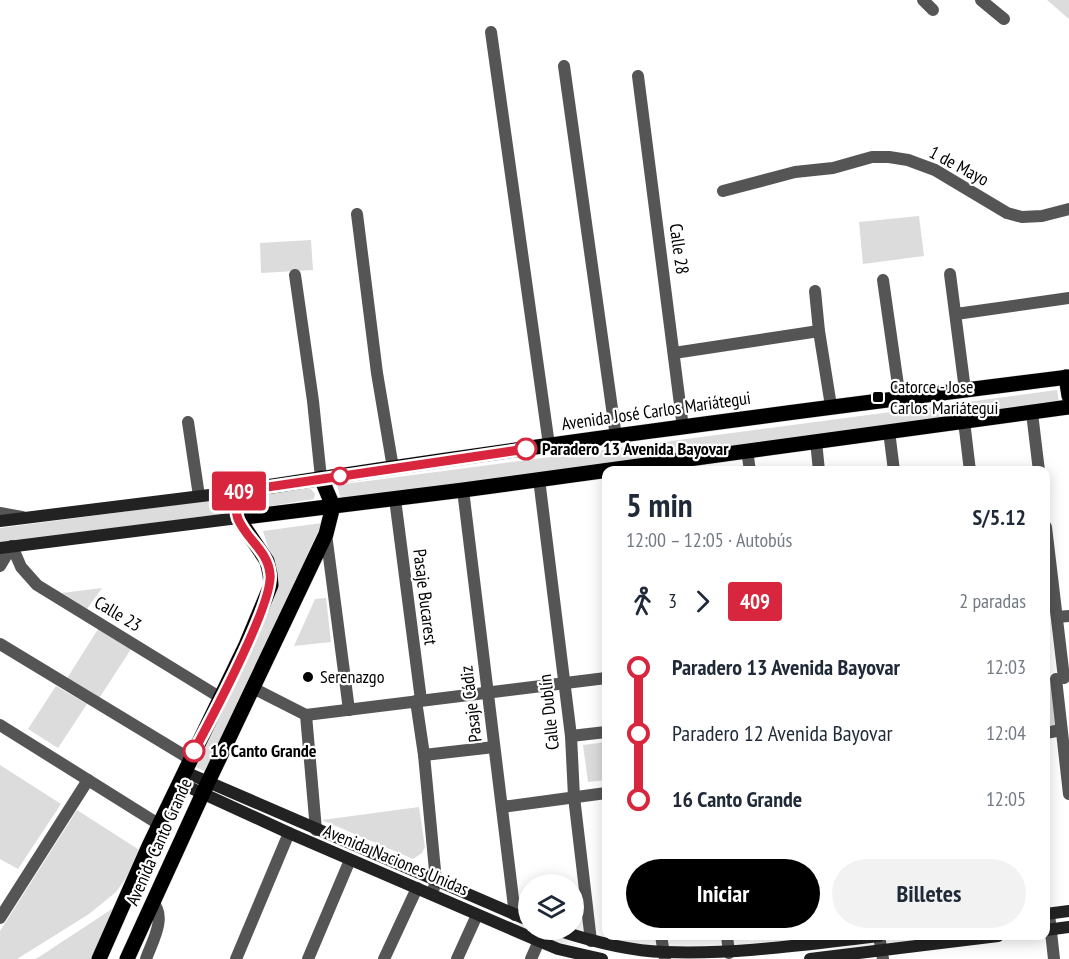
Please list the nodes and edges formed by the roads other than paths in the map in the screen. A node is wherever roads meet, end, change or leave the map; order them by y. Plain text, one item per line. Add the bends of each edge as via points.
1 (923, 0) edge
2 (981, 0) edge
3 (933, 10) dead end
4 (1004, 19) dead end
5 (490, 32) dead end
6 (564, 66) dead end
7 (638, 76) dead end
8 (723, 191) dead end
9 (1069, 209) edge
10 (357, 214) dead end
11 (950, 274) dead end
12 (295, 275) dead end
13 (883, 280) dead end
14 (815, 291) dead end
15 (1069, 298) edge
16 (956, 314) junction
17 (819, 331) junction
18 (674, 353) junction
19 (1068, 377) edge
20 (965, 390) junction
21 (1069, 396) edge
22 (900, 399) junction
23 (831, 406) junction
24 (1069, 407) edge
25 (1032, 413) junction
26 (964, 421) junction
27 (188, 422) dead end
28 (683, 428) junction
29 (889, 430) junction
30 (616, 437) junction
31 (816, 441) junction
32 (549, 445) junction
33 (747, 450) junction
34 (682, 465) edge
35 (749, 466) edge
36 (818, 466) edge
37 (893, 466) edge
38 (969, 466) edge
39 (1038, 466) edge
40 (393, 468) junction
41 (602, 471) edge
42 (321, 478) junction
43 (539, 479) junction
44 (463, 490) junction
45 (234, 492) junction
46 (199, 496) junction
47 (395, 499) junction
48 (333, 506) junction
49 (0, 513) edge
50 (26, 518) junction
51 (238, 518) junction
52 (0, 521) edge
53 (326, 534) junction
54 (6, 547) edge
55 (1050, 548) edge
56 (0, 566) edge
57 (1063, 617) edge
58 (0, 644) edge
59 (602, 678) edge
60 (1059, 679) edge
61 (564, 683) junction
62 (253, 688) junction
63 (488, 692) junction
64 (221, 698) junction
65 (418, 700) junction
66 (349, 710) junction
67 (306, 715) junction
68 (0, 725) edge
69 (1061, 730) junction
70 (602, 732) edge
71 (1050, 732) edge
72 (571, 736) junction
73 (494, 747) junction
74 (424, 755) junction
75 (185, 771) junction
76 (88, 780) junction
77 (205, 788) junction
78 (602, 794) edge
79 (1069, 794) edge
80 (574, 797) junction
81 (502, 807) junction
82 (159, 825) junction
83 (316, 830) junction
84 (289, 833) junction
85 (350, 860) junction
86 (436, 881) junction
87 (417, 888) junction
88 (432, 894) junction
89 (153, 903) junction
90 (1069, 911) edge
91 (1050, 914) edge
92 (477, 915) junction
93 (515, 915) junction
94 (518, 916) edge
95 (0, 918) edge
96 (1069, 927) edge
97 (1050, 930) edge
98 (584, 939) edge
99 (662, 940) edge
100 (728, 940) edge
101 (804, 940) edge
102 (880, 940) edge
103 (974, 940) edge
104 (1050, 940) edge
105 (539, 941) junction
106 (591, 941) junction
107 (729, 952) junction
108 (883, 955) edge
109 (664, 956) edge
110 (99, 959) edge
111 (127, 959) edge
112 (146, 959) edge
113 (236, 959) edge
114 (308, 959) edge
115 (384, 959) edge
116 (457, 959) edge
117 (531, 959) edge
118 (602, 959) edge
119 (810, 959) edge
120 (1054, 959) edge

1 - 3 street
2 - 4 street
5 - 32 street
6 - 30 street
7 - 18 street, Calle 28
8 - 9 street, 1 de Mayo via 795,172 889,157 934,170 1007,213 1042,216
10 - 40 street
11 - 16 street
12 - 42 street
13 - 22 street
14 - 17 street
15 - 16 street
16 - 20 street
17 - 18 street
17 - 23 street
18 - 28 street, Calle 28
19 - 20 main road, Avenida José Carlos Mariátegui
19 - 21 main road
20 - 22 main road, Avenida José Carlos Mariátegui
22 - 23 main road, Avenida José Carlos Mariátegui
23 - 28 main road, Avenida José Carlos Mariátegui
24 - 25 main road
25 - 26 main road
25 - 39 street
26 - 29 main road
26 - 38 street
27 - 46 street
28 - 30 main road, Avenida José Carlos Mariátegui
29 - 31 main road
29 - 37 street
30 - 32 main road, Avenida José Carlos Mariátegui
31 - 33 main road
31 - 36 street
32 - 40 main road, Avenida José Carlos Mariátegui
33 - 34 main road
33 - 35 street
40 - 42 main road, Avenida José Carlos Mariátegui
41 - 43 main road
42 - 45 main road, Avenida José Carlos Mariátegui
42 - 48 main road
43 - 44 main road
43 - 61 street, Calle Dublín
44 - 47 main road
44 - 63 street, Pasaje Cádiz
45 - 46 street, Avenida José Carlos Mariátegui
45 - 51 main road, Avenida Canto Grande
46 - 50 street, Avenida José Carlos Mariátegui
47 - 48 main road
47 - 65 street, Pasaje Bucarest
48 - 51 main road
48 - 53 main road, Avenida Canto Grande
49 - 50 street
50 - 52 street, Avenida José Carlos Mariátegui
51 - 54 street
51 - 64 main road, Avenida Canto Grande via 267,561 271,585
53 - 62 main road, Avenida Canto Grande
53 - 66 street
54 - 56 street
54 - 64 street, Calle 23 via 37,585
55 - 57 street
57 - 60 street
58 - 75 street
59 - 61 street
60 - 69 street
61 - 63 street
61 - 72 street, Calle Dublín
62 - 67 street
62 - 77 main road, Avenida Canto Grande
63 - 65 street
63 - 73 street, Pasaje Cádiz
64 - 75 main road, Avenida Canto Grande
65 - 66 street
65 - 74 street, Pasaje Bucarest
66 - 67 street
67 - 83 street
68 - 76 street
69 - 71 street
69 - 79 street
70 - 72 street
72 - 80 street, Calle Dublín
73 - 74 street
73 - 81 street, Pasaje Cádiz
74 - 86 street, Pasaje Bucarest
75 - 77 street, Avenida Naciones Unidas
75 - 82 main road, Avenida Canto Grande
76 - 82 street
76 - 95 street
77 - 83 street, Avenida Naciones Unidas
77 - 84 street, Avenida Naciones Unidas
77 - 89 main road, Avenida Canto Grande
78 - 80 street
80 - 81 street
80 - 106 street, Calle Dublín
81 - 93 street, Pasaje Cádiz
82 - 110 main road, Avenida Canto Grande
83 - 86 street, Avenida Naciones Unidas
84 - 85 street, Avenida Naciones Unidas
84 - 113 street
85 - 87 street, Avenida Naciones Unidas
85 - 114 street
86 - 88 street
86 - 93 street, Avenida Naciones Unidas
87 - 88 street, Avenida Naciones Unidas
87 - 115 street
88 - 92 street, Avenida Naciones Unidas
89 - 111 main road, Avenida Canto Grande
89 - 112 street via 160,918
90 - 91 street
92 - 105 street, Avenida Naciones Unidas
92 - 116 street
93 - 94 street, Avenida Naciones Unidas
96 - 97 street
98 - 106 street
99 - 109 street
100 - 107 street
101 - 107 street
102 - 108 street
103 - 108 street
104 - 120 street
105 - 117 street
105 - 118 street, Avenida Naciones Unidas
106 - 109 street
107 - 109 street
108 - 119 street

